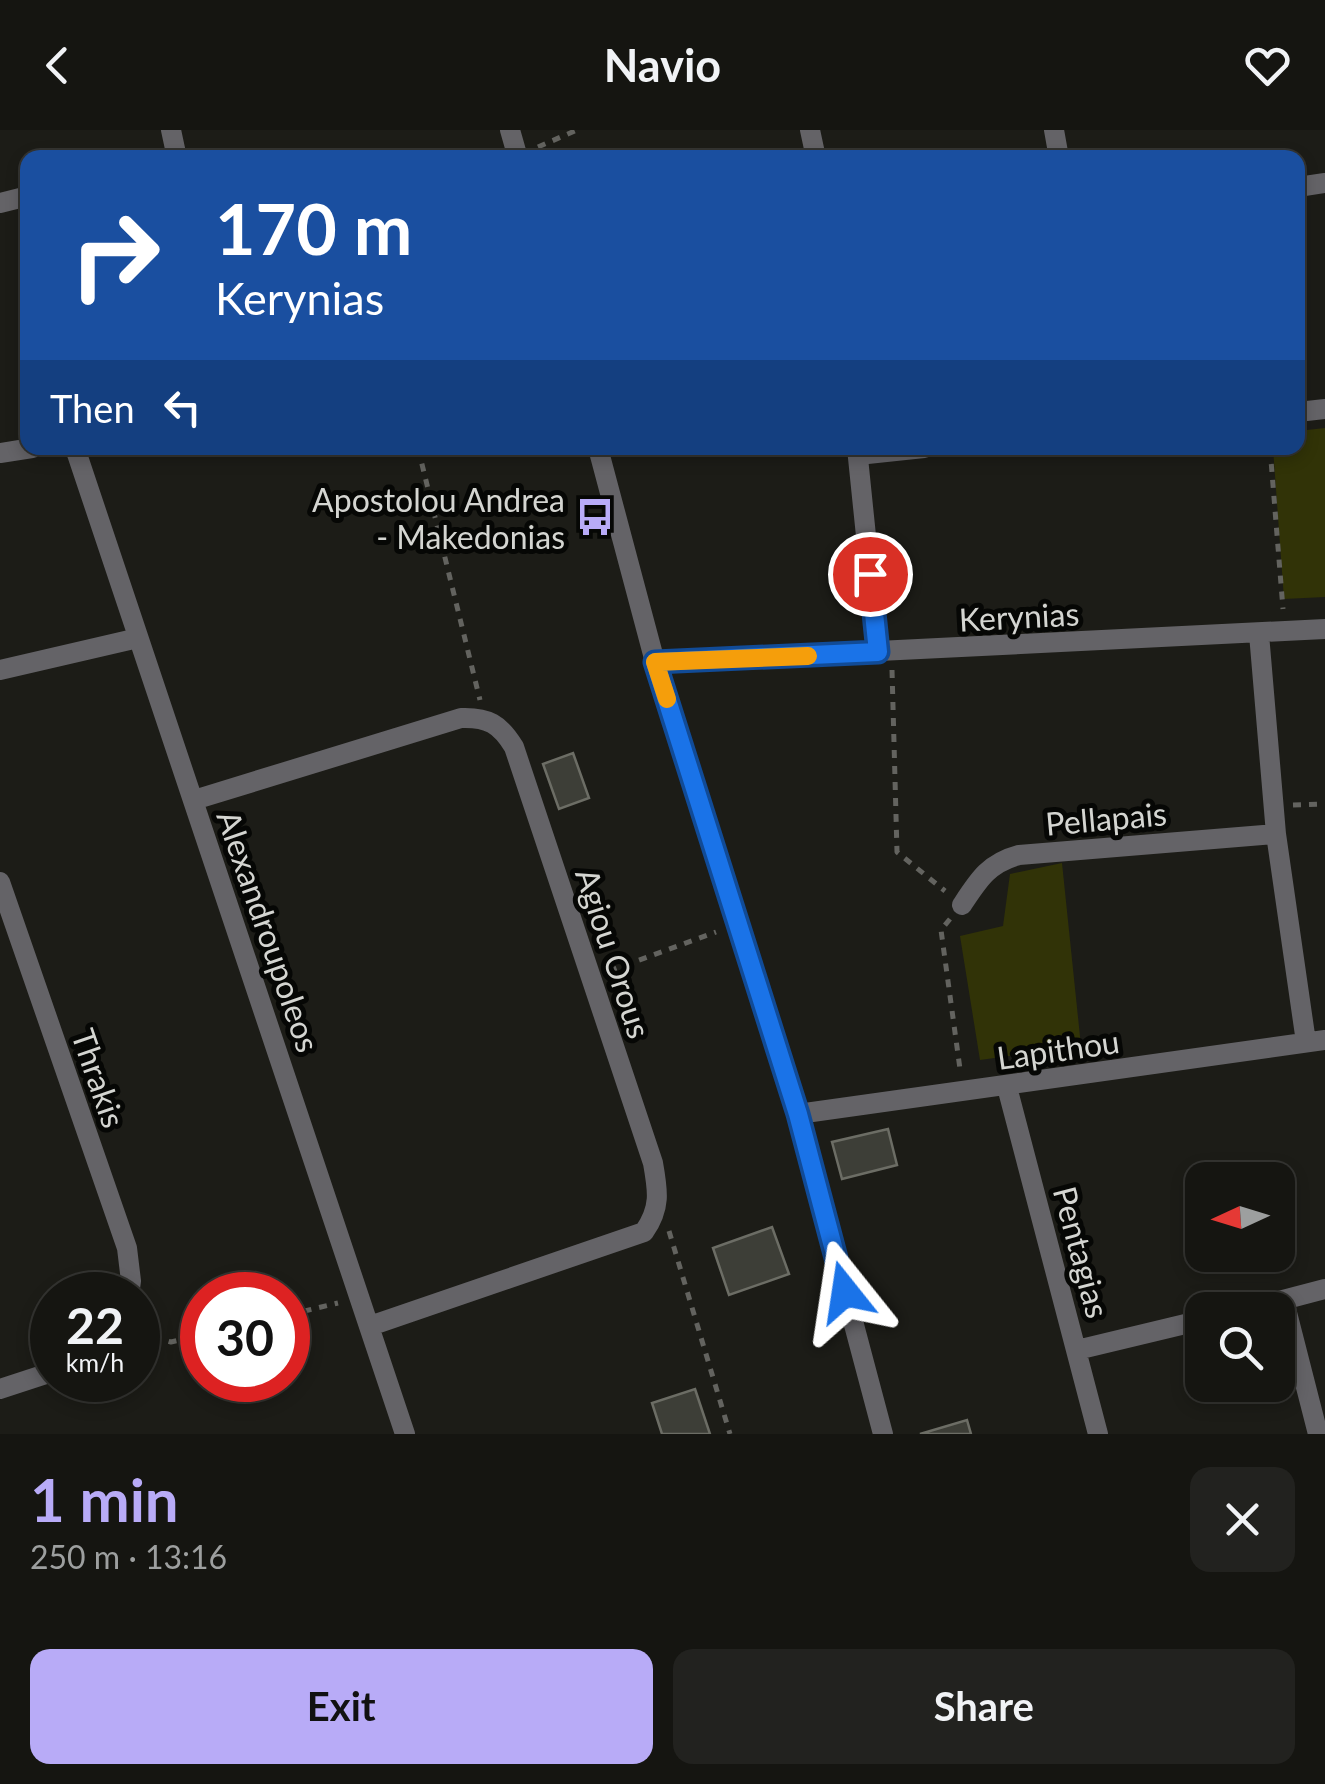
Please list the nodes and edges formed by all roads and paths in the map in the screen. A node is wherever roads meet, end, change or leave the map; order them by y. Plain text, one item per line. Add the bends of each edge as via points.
1 (577, 130) edge
2 (533, 150) edge
3 (77, 455) edge
4 (420, 455) edge
5 (600, 455) edge
6 (859, 455) edge
7 (1271, 455) edge
8 (1325, 629) edge
9 (1285, 632) junction
10 (1260, 634) junction
11 (138, 638) junction
12 (885, 652) junction
13 (655, 662) junction
14 (0, 670) edge
15 (485, 717) junction
16 (194, 800) junction
17 (1325, 804) edge
18 (1273, 806) junction
19 (1276, 834) junction
20 (0, 882) edge
21 (962, 904) junction
22 (738, 925) junction
23 (591, 977) junction
24 (1315, 1041) edge
25 (1007, 1087) junction
26 (964, 1092) junction
27 (798, 1114) junction
28 (669, 1231) dead end
29 (130, 1272) edge
30 (1325, 1289) edge
31 (1295, 1297) edge
32 (361, 1298) junction
33 (310, 1310) edge
34 (1185, 1324) edge
35 (370, 1326) junction
36 (1295, 1343) edge
37 (1077, 1350) junction
38 (30, 1380) edge
39 (0, 1390) edge
40 (405, 1434) edge
41 (730, 1434) edge
42 (883, 1434) edge
43 (1098, 1434) edge
44 (1318, 1434) edge

1 - 2 path
3 - 11 street, Alexandroupoleos
4 - 15 path
5 - 13 street
6 - 12 street
7 - 9 path
8 - 9 street, Kerynias
9 - 10 street, Kerynias
10 - 12 street, Kerynias
10 - 18 street
11 - 14 street
11 - 16 street, Alexandroupoleos
12 - 13 street, Kerynias
12 - 21 path via 897,852
13 - 22 street
15 - 16 street via 461,718
15 - 23 street, Agiou Orous via 514,747
16 - 32 street, Alexandroupoleos
17 - 18 path
18 - 19 street
19 - 21 street, Pellapais via 1019,855 982,874
19 - 24 street
20 - 29 street, Thrakis
21 - 26 path via 942,930
22 - 23 path
22 - 27 street
23 - 35 street, Agiou Orous via 653,1163 656,1214 644,1232
24 - 25 street, Lapithou
25 - 26 street, Lapithou
25 - 37 street, Pentagias
26 - 27 street, Lapithou
27 - 42 street
28 - 41 path
30 - 31 street
32 - 33 path
32 - 35 street, Alexandroupoleos
34 - 37 street
35 - 40 street, Alexandroupoleos
36 - 44 street
37 - 43 street, Pentagias
38 - 39 street

